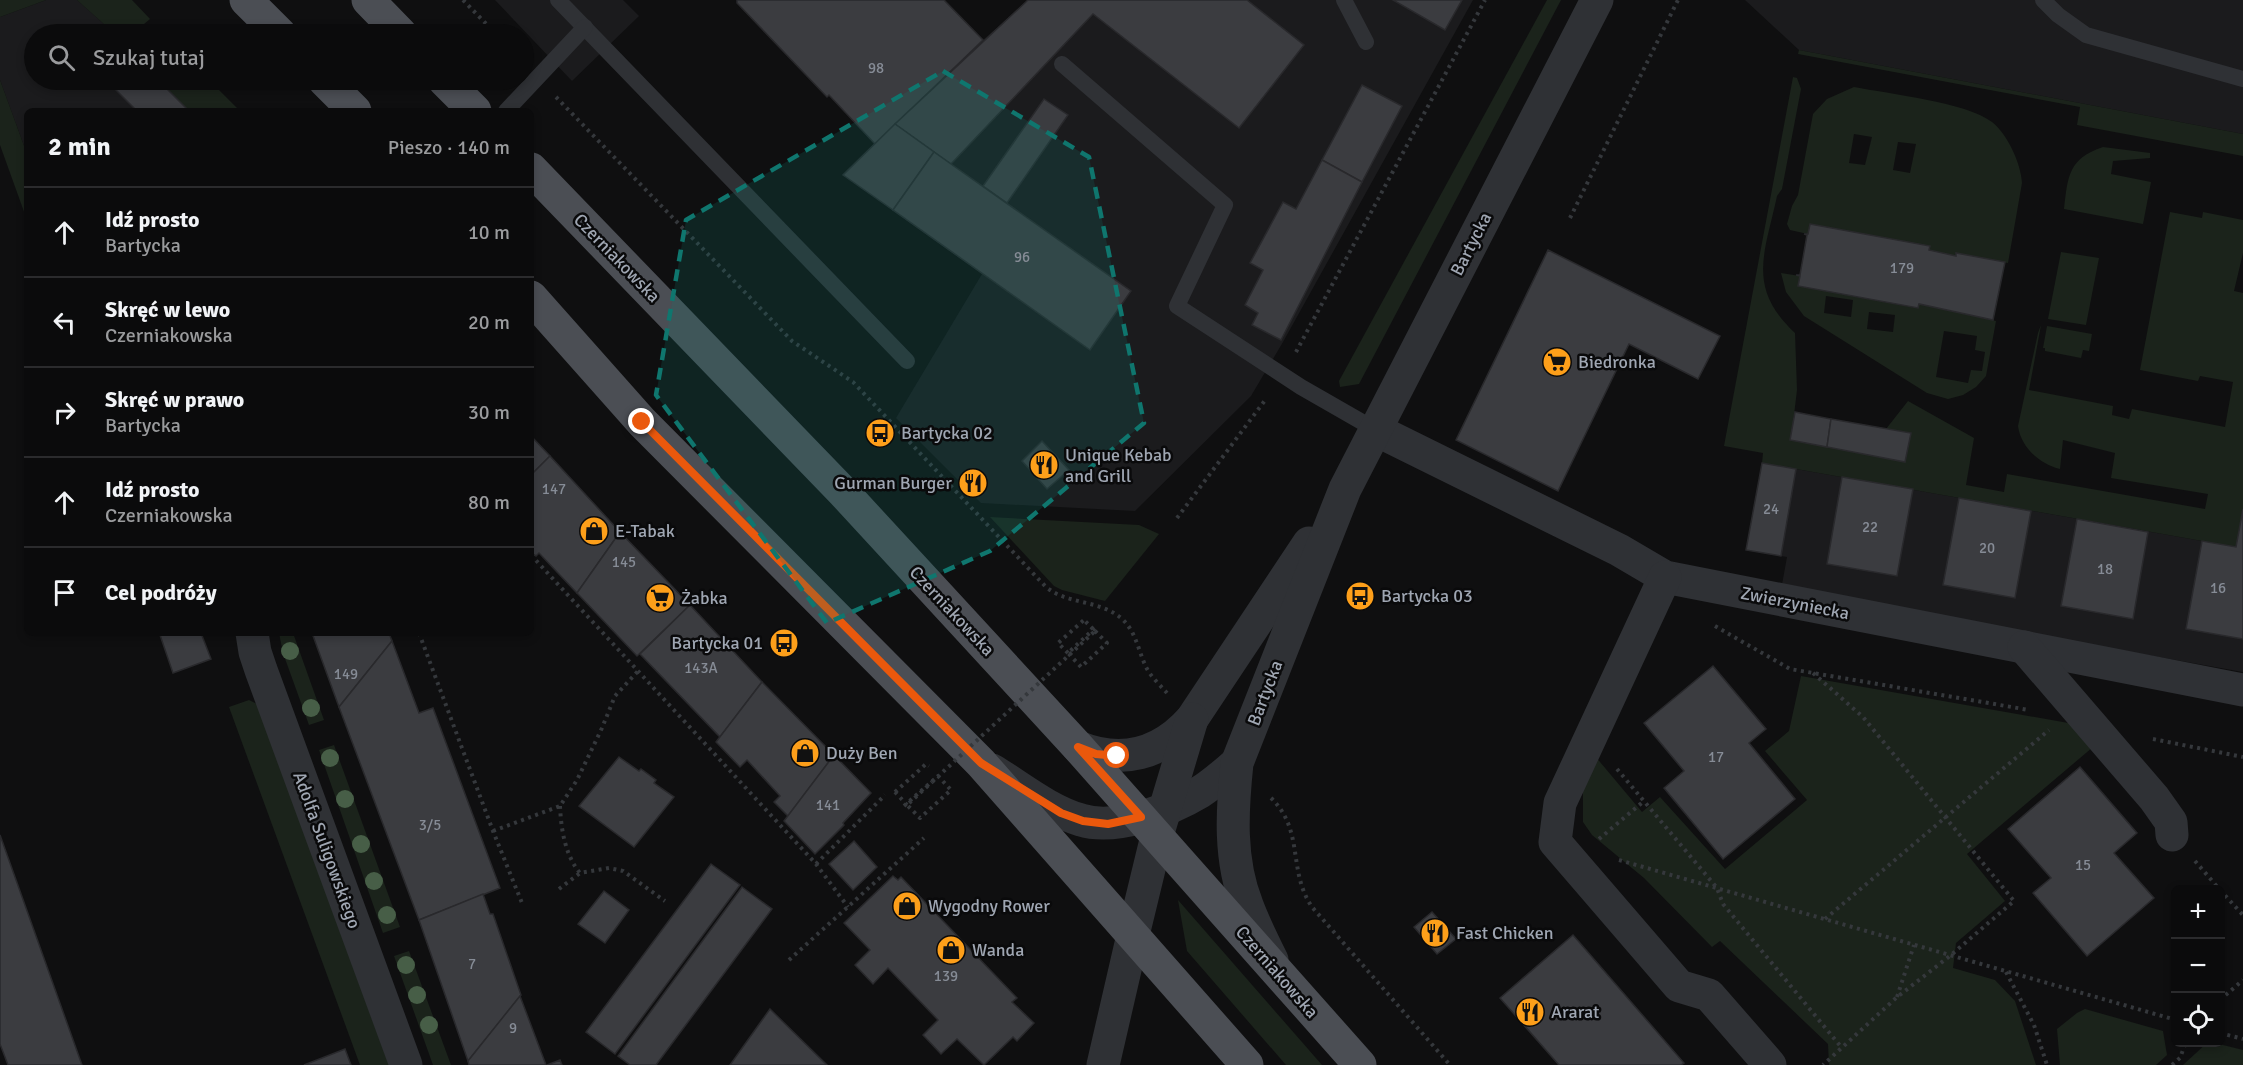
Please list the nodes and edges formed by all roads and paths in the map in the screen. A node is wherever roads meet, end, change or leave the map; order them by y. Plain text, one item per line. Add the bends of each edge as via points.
1 (246, 0) edge
2 (368, 0) edge
3 (463, 0) edge
4 (558, 0) edge
5 (1344, 0) edge
6 (1485, 0) edge
7 (1597, 0) edge
8 (1678, 0) edge
9 (2043, 0) edge
10 (270, 24) edge
11 (391, 24) edge
12 (486, 24) edge
13 (585, 27) junction
14 (1366, 42) dead end
15 (1062, 64) dead end
16 (538, 77) junction
17 (2243, 79) edge
18 (534, 81) edge
19 (334, 90) edge
20 (454, 90) edge
21 (526, 90) edge
22 (352, 108) edge
23 (472, 108) edge
24 (509, 108) edge
25 (534, 172) edge
26 (1570, 218) dead end
27 (534, 300) edge
28 (907, 362) dead end
29 (1283, 376) junction
30 (1376, 430) junction
31 (1345, 489) junction
32 (1177, 518) dead end
33 (534, 558) edge
34 (1665, 577) junction
35 (1710, 622) dead end
36 (1095, 630) junction
37 (252, 636) edge
38 (420, 636) edge
39 (2024, 647) junction
40 (1068, 653) junction
41 (638, 671) junction
42 (1812, 672) junction
43 (2243, 690) edge
44 (1168, 694) dead end
45 (2077, 717) junction
46 (1192, 719) junction
47 (1590, 737) junction
48 (1078, 747) junction
49 (2243, 757) edge
50 (981, 763) junction
51 (1237, 763) junction
52 (938, 776) junction
53 (885, 795) dead end
54 (1268, 795) dead end
55 (1644, 801) junction
56 (560, 806) junction
57 (906, 806) junction
58 (1946, 817) junction
59 (1154, 821) junction
60 (493, 831) junction
61 (2172, 835) dead end
62 (924, 838) dead end
63 (1555, 842) junction
64 (1608, 857) dead end
65 (816, 864) junction
66 (580, 873) junction
67 (1717, 888) junction
68 (559, 889) dead end
69 (2225, 895) edge
70 (665, 901) dead end
71 (522, 903) dead end
72 (849, 907) junction
73 (2243, 915) edge
74 (1824, 919) junction
75 (1133, 935) junction
76 (1914, 945) junction
77 (1951, 956) junction
78 (789, 960) dead end
79 (1276, 970) junction
80 (2006, 971) junction
81 (2243, 980) edge
82 (2225, 996) edge
83 (1896, 998) junction
84 (2171, 1019) edge
85 (2225, 1034) edge
86 (2243, 1039) edge
87 (2184, 1047) edge
88 (1842, 1048) junction
89 (406, 1065) edge
90 (1103, 1065) edge
91 (1247, 1065) edge
92 (1360, 1065) edge
93 (1450, 1065) edge
94 (1770, 1065) edge
95 (1823, 1065) edge
96 (2047, 1065) edge
97 (2172, 1065) edge

1 - 10 main road
2 - 11 main road
3 - 12 path
4 - 13 lane
5 - 14 lane
6 - 29 path
7 - 30 street, Bartycka
8 - 26 path
9 - 17 lane via 2086,35
13 - 16 lane
13 - 28 lane
15 - 29 lane via 1225,205 1177,306
16 - 18 lane
16 - 44 path via 792,341 853,382 1053,594 1108,610 1120,618 1134,635 1147,668
19 - 22 main road
20 - 23 main road
21 - 24 lane
25 - 48 main road, Czerniakowska via 843,492
27 - 50 main road via 642,422
29 - 30 lane
29 - 32 path
30 - 31 street, Bartycka
30 - 34 street, Zwierzyniecka via 1619,550
31 - 46 street, Bartycka
31 - 51 street, Bartycka
33 - 41 path
34 - 39 street, Zwierzyniecka
34 - 47 street
35 - 42 path via 1790,669
36 - 40 path, bridge
36 - 40 path, bridge via 1084,620 1058,643
36 - 40 path via 1107,643 1081,667
36 - 57 path, bridge
37 - 89 street, Adolfa Suligowskiego via 261,670
38 - 60 path
39 - 43 street, Zwierzyniecka
39 - 45 street
41 - 56 path via 615,696 577,780
41 - 65 path
42 - 45 path
42 - 58 path via 1863,717
45 - 49 path
45 - 58 path
45 - 61 street via 2154,798 2171,822
46 - 48 street, Bartycka via 1171,739 1137,754 1096,754
46 - 59 street, Bartycka
47 - 55 path
47 - 63 street via 1560,803
48 - 59 main road, Czerniakowska
50 - 59 street, Bartycka via 1061,813 1083,821
50 - 75 main road
51 - 59 street, Bartycka via 1201,792
51 - 79 street, Bartycka via 1232,810 1235,856 1246,903
52 - 57 path, bridge
52 - 57 path, bridge via 926,764 895,792
52 - 57 path via 951,790 920,819
53 - 65 path
54 - 93 path via 1292,828 1300,885 1312,907
55 - 63 path via 1586,850
55 - 67 path
56 - 60 path
56 - 66 path via 561,827 573,865
58 - 74 path
58 - 77 path via 2014,902
59 - 75 street, Bartycka
59 - 79 main road, Czerniakowska
60 - 71 path
62 - 72 path
63 - 94 street via 1679,986 1709,995
64 - 67 path
65 - 72 path
66 - 68 path
66 - 70 path via 609,868 623,871
67 - 74 path
67 - 88 path via 1723,904
69 - 73 path
72 - 78 path
74 - 76 path
75 - 90 street, Bartycka
75 - 91 main road
76 - 77 path
76 - 83 path
77 - 80 path
77 - 83 path
79 - 92 main road, Czerniakowska
80 - 84 path
80 - 96 path via 2034,1025
81 - 82 path
83 - 88 path
85 - 86 path
87 - 97 path
88 - 95 path

